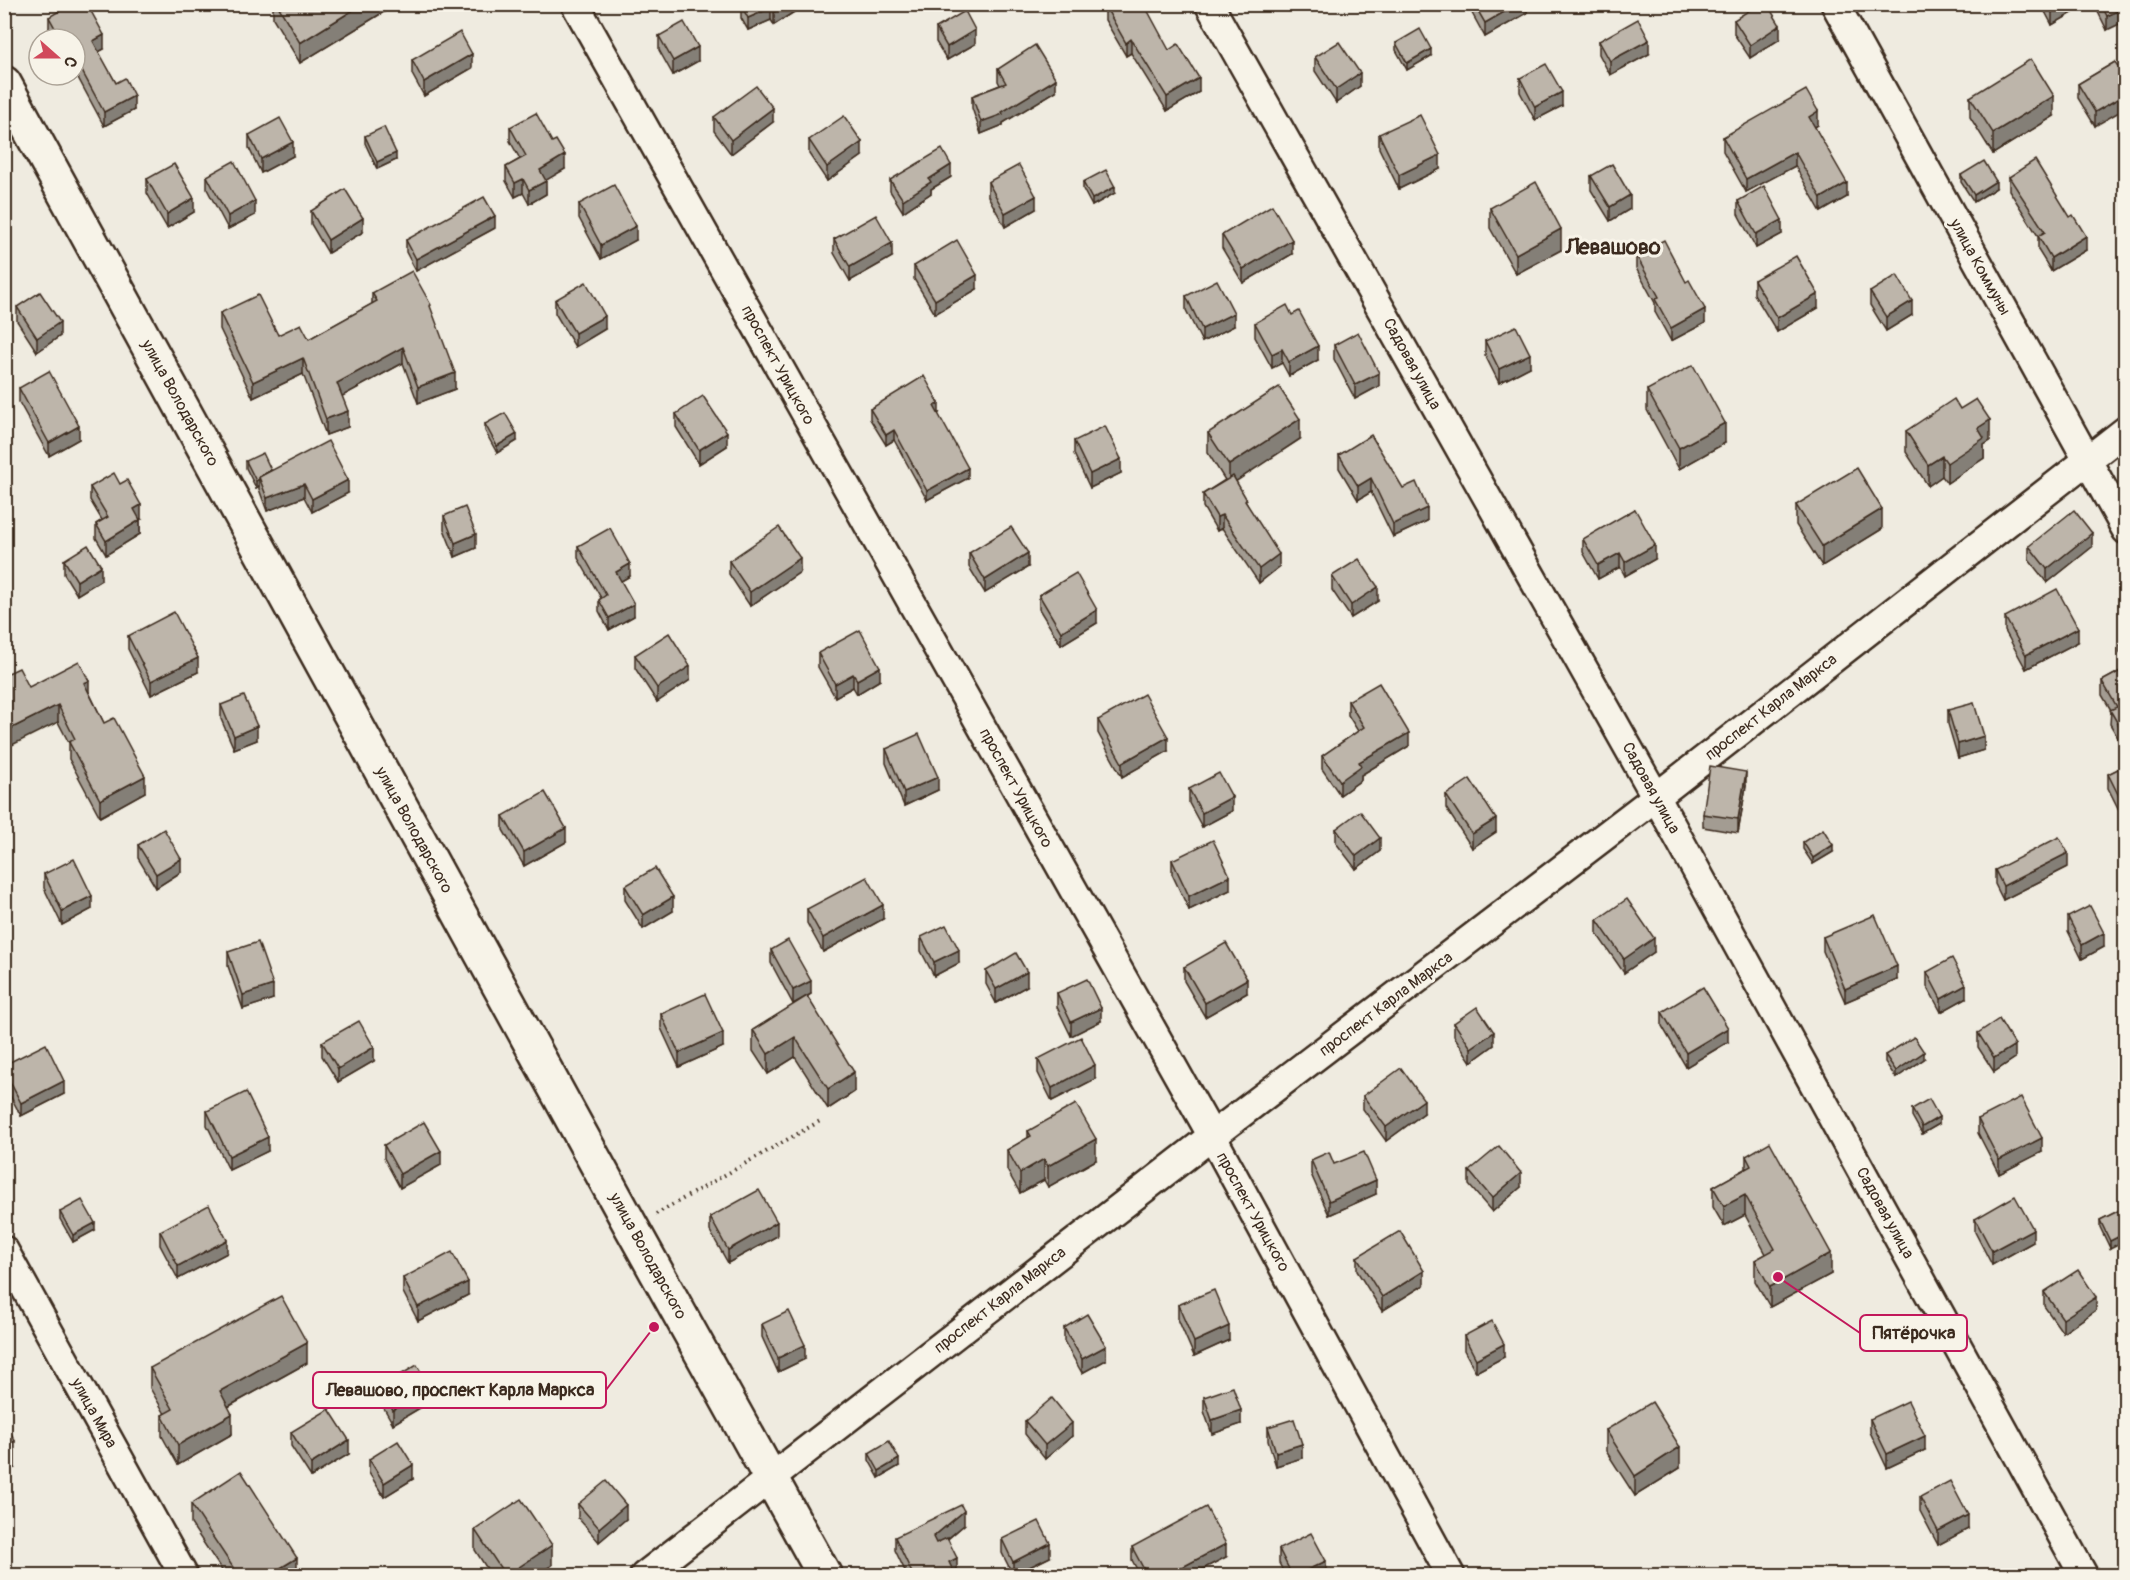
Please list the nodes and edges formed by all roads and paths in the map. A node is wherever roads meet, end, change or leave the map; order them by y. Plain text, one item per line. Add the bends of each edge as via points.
1 (575, 4) edge
2 (1209, 4) edge
3 (1835, 4) edge
4 (4, 83) edge
5 (2126, 430) edge
6 (2087, 459) junction
7 (2126, 530) edge
8 (1656, 797) junction
9 (822, 1120) dead end
10 (1212, 1136) junction
11 (632, 1227) junction
12 (4, 1250) edge
13 (771, 1478) junction
14 (184, 1575) edge
15 (644, 1575) edge
16 (825, 1575) edge
17 (1450, 1575) edge
18 (2084, 1575) edge

1 - 10 street, проспект Урицкого
2 - 8 street, Садовая улица
3 - 6 street, улица Коммуны
4 - 11 street, улица Володарского
5 - 6 street, проспект Карла Маркса
6 - 7 street, улица Коммуны
6 - 8 street, проспект Карла Маркса
8 - 10 street, проспект Карла Маркса
8 - 18 street, Садовая улица
9 - 11 path
10 - 13 street, проспект Карла Маркса
10 - 17 street, проспект Урицкого
11 - 13 street, улица Володарского
12 - 14 street, улица Мира
13 - 15 street, проспект Карла Маркса
13 - 16 street, улица Володарского

